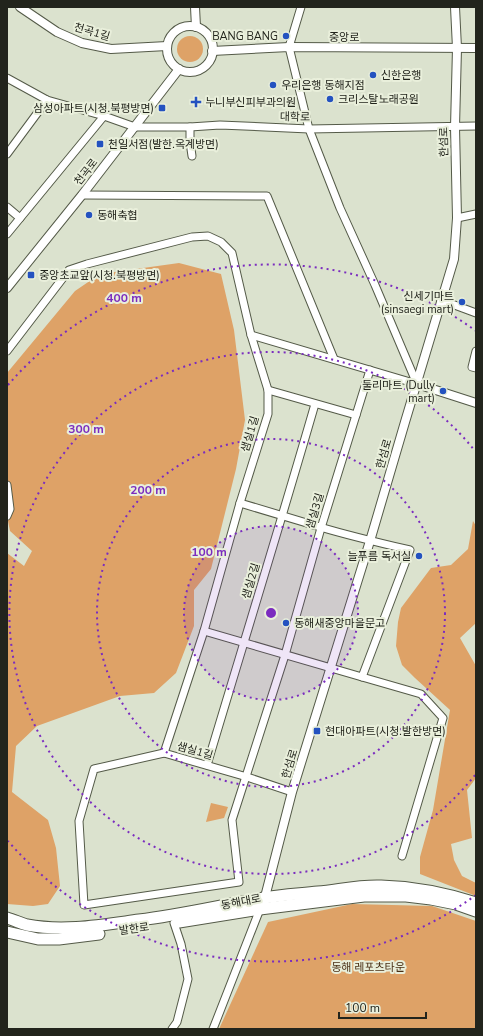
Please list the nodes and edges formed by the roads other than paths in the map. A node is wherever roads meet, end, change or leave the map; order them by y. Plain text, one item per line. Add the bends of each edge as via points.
1 (20, 7) edge
2 (195, 7) edge
3 (301, 7) edge
4 (455, 7) edge
5 (196, 26) junction
6 (167, 46) junction
7 (289, 47) junction
8 (457, 48) junction
9 (476, 48) edge
10 (212, 51) junction
11 (179, 68) junction
12 (8, 80) edge
13 (47, 100) junction
14 (104, 116) junction
15 (476, 126) edge
16 (135, 127) junction
17 (190, 127) junction
18 (455, 127) junction
19 (309, 129) junction
20 (7, 154) edge
21 (192, 156) dead end
22 (82, 195) junction
23 (7, 208) edge
24 (476, 214) edge
25 (20, 218) junction
26 (457, 218) junction
27 (7, 234) edge
28 (7, 288) edge
29 (441, 300) junction
30 (476, 313) edge
31 (252, 335) junction
32 (7, 350) edge
33 (476, 351) edge
34 (334, 359) junction
35 (476, 368) edge
36 (370, 370) junction
37 (417, 384) junction
38 (268, 390) junction
39 (476, 403) edge
40 (315, 404) junction
41 (356, 415) junction
42 (7, 485) edge
43 (240, 503) junction
44 (283, 515) junction
45 (7, 516) edge
46 (321, 528) junction
47 (370, 541) junction
48 (204, 631) junction
49 (243, 643) junction
50 (285, 655) junction
51 (331, 668) junction
52 (362, 677) junction
53 (164, 753) junction
54 (207, 766) junction
55 (247, 777) junction
56 (292, 792) junction
57 (402, 856) dead end
58 (265, 898) junction
59 (476, 903) edge
60 (260, 909) junction
61 (476, 911) edge
62 (7, 918) edge
63 (174, 923) junction
64 (7, 932) edge
65 (172, 1029) edge
66 (213, 1029) edge

1 - 6 street, 천곡1길 via 57,32 82,42 110,49
2 - 5 street
3 - 7 street
4 - 8 street, 한섬로
5 - 6 street via 178,29 169,38
5 - 10 street via 211,40
6 - 11 street via 169,59
7 - 8 street, 중앙로
7 - 10 street, 중앙로
7 - 19 street
8 - 9 street, 중앙로
8 - 18 street, 한섬로
10 - 11 street via 210,60 200,69 191,72
11 - 16 street, 천곡로
12 - 13 street, 대학로
13 - 14 street, 대학로
13 - 20 street
14 - 16 street, 대학로
14 - 25 street
15 - 18 street, 대학로
16 - 17 street, 대학로
16 - 22 street, 천곡로
17 - 19 street, 대학로 via 220,125
17 - 21 street
18 - 19 street, 대학로
18 - 26 street, 한섬로
19 - 37 street via 340,208
22 - 28 street, 천곡로
22 - 34 street via 267,196
23 - 25 street
24 - 26 street
25 - 27 street
26 - 29 street, 한섬로 via 454,259
29 - 30 street
29 - 37 street, 한섬로
31 - 32 street, 샘실1길 via 232,253 221,242 208,236 192,237 69,270
31 - 34 street
31 - 38 street, 샘실1길
33 - 35 street via 472,367
34 - 36 street
36 - 37 street
36 - 41 street, 샘실3길
37 - 39 street
37 - 47 street, 한섬로
38 - 40 street
38 - 43 street, 샘실1길 via 268,414
40 - 41 street
40 - 44 street, 샘실2길
41 - 46 street, 샘실3길
42 - 45 street via 10,509
43 - 44 street
43 - 48 street, 샘실1길
44 - 46 street
44 - 49 street, 샘실2길
46 - 47 street
46 - 50 street, 샘실3길
47 - 51 street, 한섬로
47 - 52 street via 410,550
48 - 49 street
48 - 53 street, 샘실1길
49 - 50 street
49 - 54 street, 샘실2길
50 - 51 street
50 - 55 street, 샘실3길
51 - 52 street
51 - 56 street, 한섬로
52 - 57 street via 421,694 443,718
53 - 54 street, 샘실1길
53 - 55 street, 샘실3길 via 94,769 79,821 84,905 239,882 232,820
54 - 55 street, 샘실1길
55 - 56 street, 샘실1길
56 - 58 street, 한섬로
58 - 59 main road, 동해대로 via 379,885 436,892
58 - 60 main road
58 - 62 main road, 동해대로 via 169,916 83,928 27,925
60 - 61 main road, 동해대로 via 364,896 406,896 445,901
60 - 63 main road, 발한로
60 - 66 street
63 - 64 main road, 발한로 via 59,939 38,939
63 - 65 street via 188,979 177,1022

